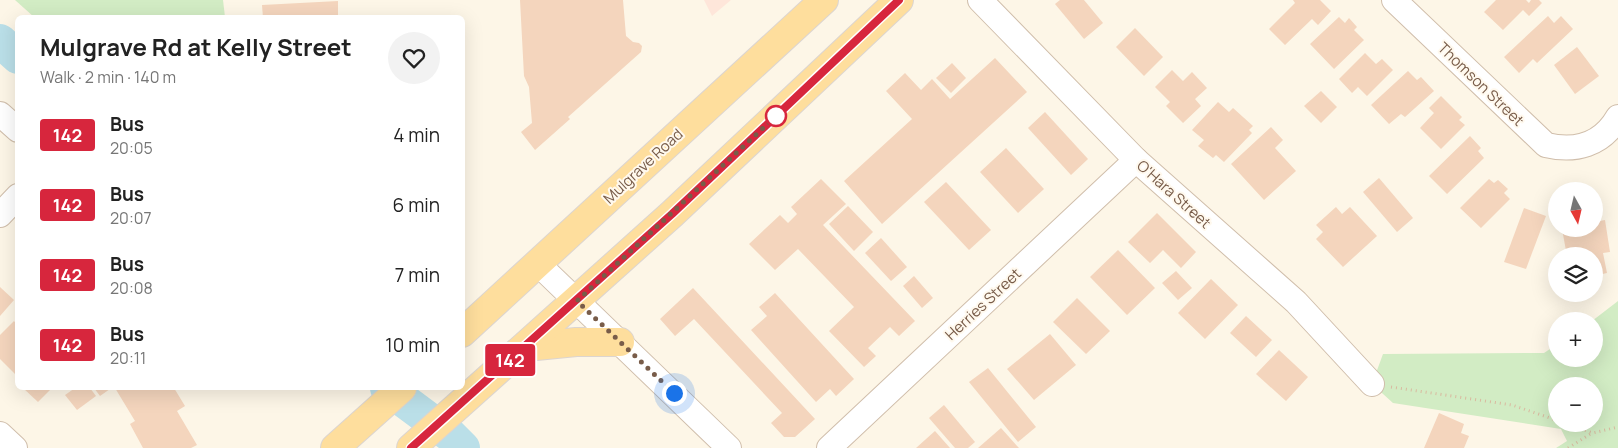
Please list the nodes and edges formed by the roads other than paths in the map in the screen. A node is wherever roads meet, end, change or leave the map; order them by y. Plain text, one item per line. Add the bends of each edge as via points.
1 (824, 0) edge
2 (899, 0) edge
3 (980, 0) edge
4 (1394, 0) edge
5 (0, 114) edge
6 (1618, 117) edge
7 (15, 127) edge
8 (1136, 160) junction
9 (15, 199) edge
10 (0, 215) edge
11 (537, 263) junction
12 (577, 301) junction
13 (465, 330) edge
14 (620, 342) junction
15 (526, 347) junction
16 (1372, 384) road end
17 (400, 390) edge
18 (0, 434) edge
19 (416, 443) edge
20 (15, 448) edge
21 (335, 448) edge
22 (729, 448) edge
23 (829, 448) edge

1 - 11 main road, Mulgrave Road
2 - 12 main road
3 - 8 street, O'Hara Street
4 - 6 street, Thomson Street via 1546,145 1578,148 1591,144 1605,134
5 - 7 street
8 - 16 street, O'Hara Street via 1296,302
8 - 23 street, Herries Street
9 - 10 street
11 - 12 street
11 - 13 main road, Mulgrave Road
12 - 14 street
12 - 15 main road
14 - 15 main road
14 - 22 street
15 - 19 main road
17 - 21 main road
18 - 20 street

